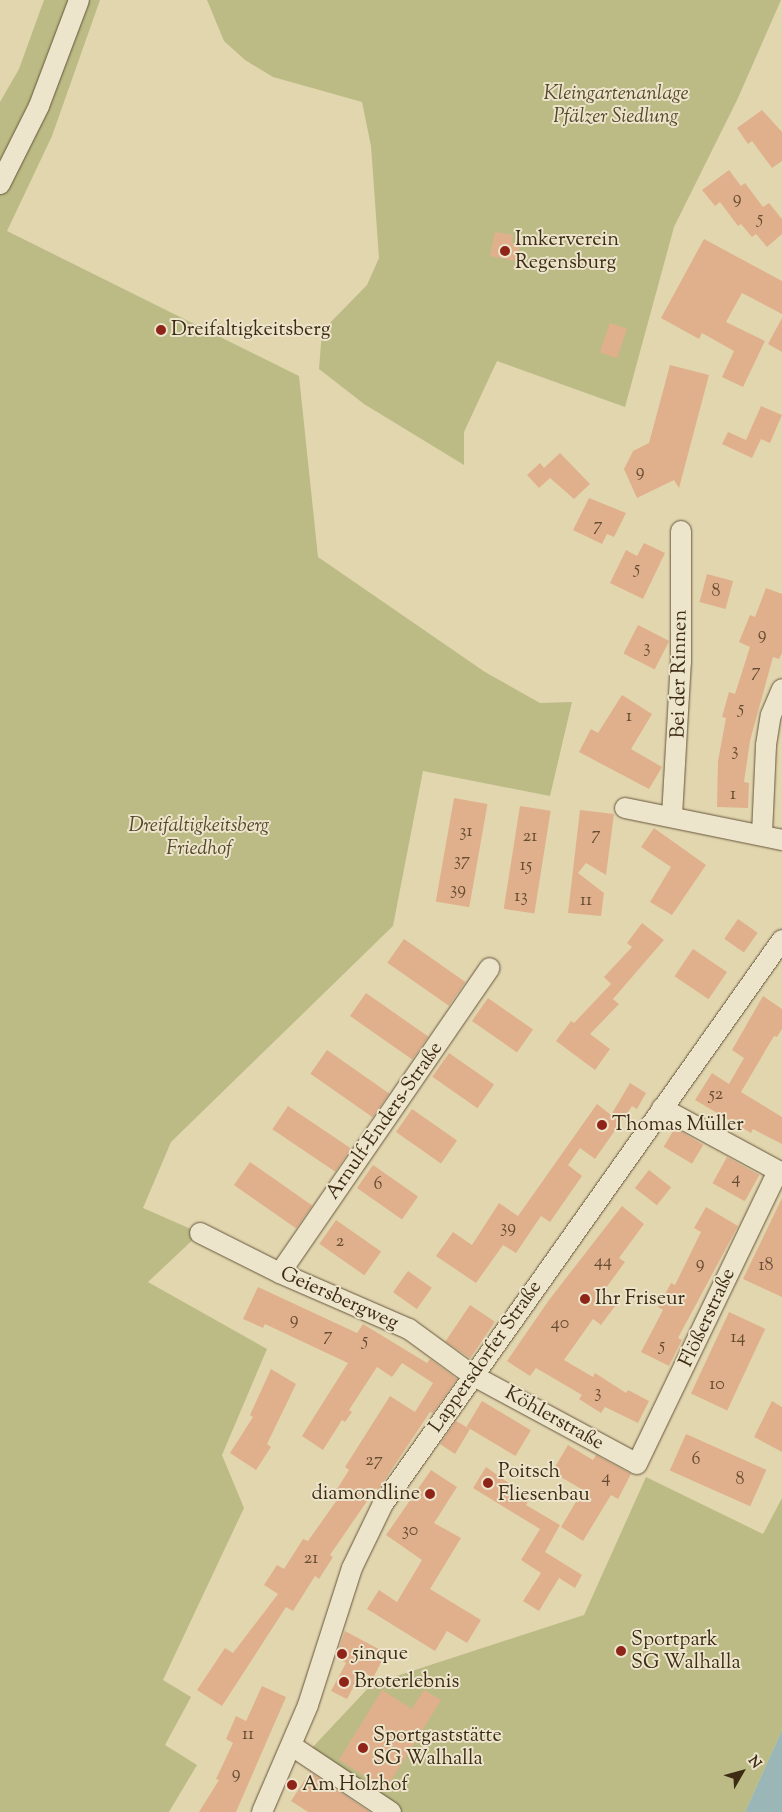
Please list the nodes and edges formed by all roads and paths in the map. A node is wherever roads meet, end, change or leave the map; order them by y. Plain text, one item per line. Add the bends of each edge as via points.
1 (79, 0) edge
2 (0, 184) edge
3 (681, 532) dead end
4 (782, 690) edge
5 (625, 808) dead end
6 (672, 816) junction
7 (762, 834) junction
8 (782, 840) edge
9 (782, 940) edge
10 (490, 968) dead end
11 (662, 1108) junction
12 (780, 1172) edge
13 (200, 1233) dead end
14 (280, 1273) junction
15 (472, 1375) junction
16 (637, 1464) joint
17 (292, 1746) junction
18 (262, 1812) edge
19 (391, 1812) edge

1 - 2 street via 39,106
3 - 6 street, Bei der Rinnen via 681,662
4 - 7 street via 771,715 766,745
5 - 6 street
6 - 7 street
7 - 8 street
9 - 11 street, Lappersdorfer Straße
10 - 14 street, Arnulf-Enders-Straße
11 - 12 street
11 - 15 street, Lappersdorfer Straße
12 - 16 street, Flößerstraße
13 - 14 street, Geiersbergweg
14 - 15 street, Geiersbergweg via 409,1330
15 - 16 street, Köhlerstraße
15 - 17 street, Lappersdorfer Straße via 383,1504 365,1536
17 - 18 street, Lappersdorfer Straße
17 - 19 street

